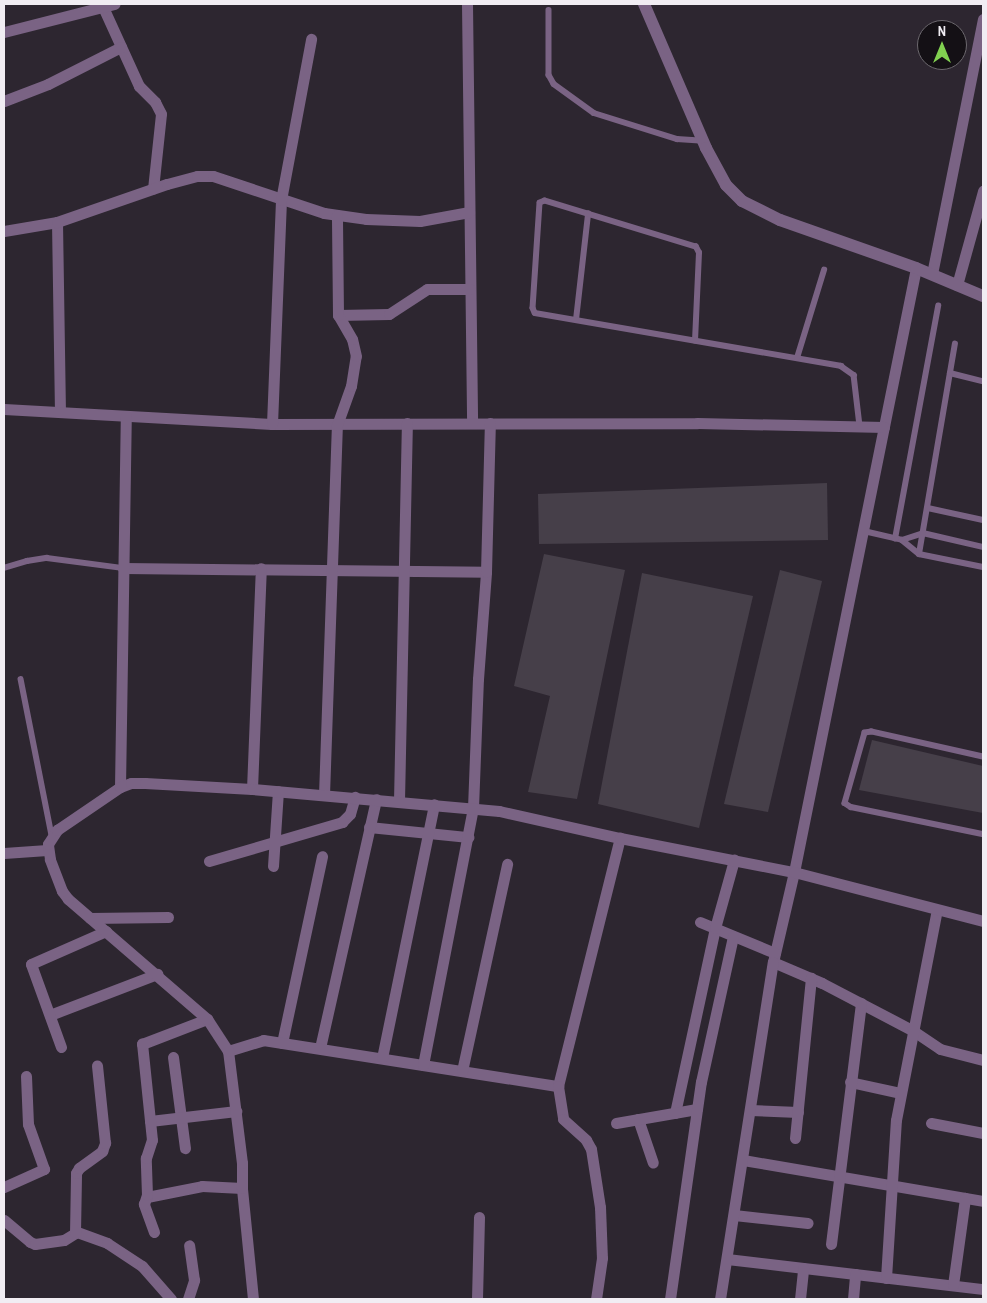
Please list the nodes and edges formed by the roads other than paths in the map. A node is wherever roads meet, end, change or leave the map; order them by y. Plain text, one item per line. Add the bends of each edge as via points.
1 (467, 4) edge
2 (644, 4) edge
3 (109, 5) edge
4 (549, 10) dead end
5 (983, 19) edge
6 (4, 32) edge
7 (311, 39) dead end
8 (981, 46) edge
9 (121, 47) junction
10 (4, 101) edge
11 (702, 141) junction
12 (154, 189) junction
13 (983, 191) edge
14 (281, 200) junction
15 (469, 212) junction
16 (588, 214) junction
17 (338, 215) junction
18 (57, 222) junction
19 (4, 231) edge
20 (916, 268) junction
21 (824, 270) dead end
22 (932, 274) junction
23 (957, 285) junction
24 (470, 289) junction
25 (983, 296) edge
26 (938, 306) dead end
27 (338, 315) junction
28 (576, 320) junction
29 (695, 341) junction
30 (955, 344) dead end
31 (797, 358) junction
32 (950, 373) junction
33 (983, 381) edge
34 (4, 409) edge
35 (60, 412) junction
36 (126, 416) junction
37 (408, 423) junction
38 (472, 423) junction
39 (490, 423) junction
40 (272, 424) junction
41 (337, 425) junction
42 (860, 426) junction
43 (884, 427) junction
44 (928, 508) junction
45 (983, 520) edge
46 (864, 531) junction
47 (923, 533) junction
48 (895, 538) junction
49 (902, 540) junction
50 (983, 547) edge
51 (919, 554) junction
52 (4, 568) edge
53 (124, 568) junction
54 (261, 568) junction
55 (983, 568) edge
56 (331, 571) junction
57 (404, 571) junction
58 (486, 572) junction
59 (21, 678) dead end
60 (983, 757) edge
61 (120, 787) junction
62 (252, 789) junction
63 (278, 791) junction
64 (324, 794) junction
65 (355, 797) junction
66 (376, 799) junction
67 (399, 801) junction
68 (434, 804) junction
69 (474, 808) junction
70 (369, 827) junction
71 (428, 833) junction
72 (983, 834) edge
73 (52, 836) junction
74 (468, 837) junction
75 (620, 838) junction
76 (275, 841) junction
77 (48, 850) junction
78 (4, 853) edge
79 (322, 856) dead end
80 (734, 860) junction
81 (209, 861) dead end
82 (507, 864) dead end
83 (273, 866) dead end
84 (794, 872) junction
85 (937, 910) junction
86 (168, 917) dead end
87 (90, 918) junction
88 (983, 921) edge
89 (700, 922) dead end
90 (715, 928) junction
91 (106, 932) junction
92 (733, 936) junction
93 (774, 958) junction
94 (157, 974) junction
95 (811, 978) junction
96 (861, 1003) junction
97 (50, 1014) junction
98 (207, 1019) junction
99 (912, 1030) junction
100 (282, 1043) junction
101 (61, 1047) dead end
102 (320, 1048) junction
103 (228, 1050) junction
104 (173, 1057) dead end
105 (382, 1058) junction
106 (983, 1060) edge
107 (97, 1065) dead end
108 (423, 1065) junction
109 (462, 1071) junction
110 (26, 1076) dead end
111 (850, 1082) junction
112 (558, 1086) junction
113 (900, 1093) junction
114 (697, 1109) junction
115 (750, 1110) junction
116 (236, 1111) junction
117 (798, 1112) junction
118 (675, 1113) junction
119 (180, 1118) junction
120 (638, 1119) junction
121 (150, 1122) junction
122 (616, 1123) dead end
123 (931, 1123) dead end
124 (983, 1132) edge
125 (795, 1138) dead end
126 (185, 1148) dead end
127 (743, 1160) junction
128 (653, 1163) dead end
129 (838, 1175) junction
130 (891, 1186) junction
131 (4, 1187) edge
132 (242, 1188) junction
133 (147, 1197) junction
134 (966, 1198) junction
135 (983, 1201) edge
136 (734, 1215) junction
137 (479, 1218) dead end
138 (4, 1220) edge
139 (808, 1223) dead end
140 (75, 1232) junction
141 (154, 1232) dead end
142 (831, 1244) dead end
143 (190, 1245) dead end
144 (727, 1259) junction
145 (803, 1268) junction
146 (855, 1274) junction
147 (886, 1278) junction
148 (953, 1285) junction
149 (983, 1289) edge
150 (170, 1299) edge
151 (188, 1299) edge
152 (253, 1299) edge
153 (477, 1299) edge
154 (596, 1299) edge
155 (670, 1299) edge
156 (720, 1299) edge
157 (800, 1299) edge
158 (852, 1299) edge

1 - 15 street
2 - 11 street
3 - 6 street
3 - 9 street
4 - 11 lane via 549,75 554,84 594,113 677,139
5 - 8 street
7 - 14 street
8 - 22 street
9 - 10 street via 48,84
9 - 12 street via 139,86 155,102 161,114
11 - 20 street via 726,185 742,201 780,220
12 - 14 street via 182,179 213,176
12 - 18 street
13 - 23 street
14 - 17 street
14 - 40 street
15 - 17 street via 420,221
15 - 24 street
16 - 28 lane
16 - 28 lane via 545,201 540,203 533,311 538,315
16 - 29 lane via 696,247 699,253
17 - 27 street
18 - 19 street
18 - 35 street
20 - 22 street
20 - 43 street
21 - 31 lane
22 - 23 street
23 - 25 street
24 - 27 street via 427,289 390,314
24 - 38 street
26 - 48 lane
27 - 41 street via 352,339 356,356 351,386
28 - 29 lane
29 - 31 lane
30 - 32 lane
31 - 42 lane via 841,366 851,371 856,381
32 - 33 lane
32 - 44 lane
34 - 35 street
35 - 36 street
36 - 40 street
36 - 53 street
37 - 38 street
37 - 41 street
37 - 57 street
38 - 39 street
39 - 42 street
39 - 58 street
40 - 41 street
41 - 56 street
42 - 43 street
43 - 46 street
44 - 45 lane
44 - 47 lane
46 - 48 lane
46 - 84 street
47 - 49 lane
47 - 50 lane
47 - 51 lane
48 - 49 lane
49 - 51 lane
51 - 55 lane
52 - 53 lane via 47,558
53 - 54 street
53 - 61 street
54 - 56 street
54 - 62 street
56 - 57 street
56 - 64 street
57 - 58 street
57 - 67 street
58 - 69 street via 478,679
59 - 73 lane
60 - 72 lane via 865,733 846,803 851,807
61 - 62 street via 138,783
61 - 73 street
62 - 63 street
63 - 64 street
63 - 76 street
64 - 65 street
65 - 66 street
65 - 76 street via 350,814 342,822
66 - 67 street
66 - 70 street
67 - 68 street
68 - 69 street
68 - 71 street
69 - 74 street
69 - 75 street via 499,810
70 - 71 street
70 - 102 street
71 - 74 street
71 - 105 street
73 - 77 street
74 - 108 street
75 - 80 street
75 - 112 street
76 - 81 street
76 - 83 street
77 - 78 street
77 - 87 street via 62,891
79 - 100 street
80 - 84 street
80 - 90 street
82 - 109 street
84 - 85 street
84 - 93 street
85 - 88 street
85 - 99 street
86 - 87 street
87 - 91 street
89 - 90 street
90 - 92 street
90 - 118 street
91 - 94 street
91 - 97 street via 31,964
92 - 93 street
92 - 114 street
93 - 95 street
93 - 115 street
94 - 97 street
94 - 98 street
95 - 96 street
95 - 117 street
96 - 99 street
96 - 111 street
97 - 101 street
98 - 103 street
98 - 121 street via 142,1044
99 - 106 street via 940,1049
99 - 113 street
100 - 102 street
100 - 103 street via 263,1040
102 - 105 street
103 - 116 street
104 - 119 street
105 - 108 street
107 - 140 street via 105,1143 102,1151 79,1168 76,1174
108 - 109 street
109 - 112 street
110 - 131 street via 28,1124 44,1169
111 - 113 street
111 - 129 street
112 - 154 street via 563,1119 591,1149 601,1224 602,1267
113 - 130 street
114 - 118 street
114 - 155 street
115 - 117 street
115 - 127 street
116 - 119 street
116 - 132 street
117 - 125 street
118 - 120 street
119 - 121 street
119 - 126 street
120 - 122 street
120 - 128 street
121 - 133 street via 152,1140 146,1158
123 - 124 street
127 - 129 street
127 - 136 street
129 - 130 street
129 - 142 street
130 - 134 street
130 - 147 street
132 - 133 street via 202,1186
132 - 152 street
133 - 141 street via 145,1206
134 - 135 street
134 - 148 street
136 - 139 street
136 - 144 street
137 - 153 street
138 - 140 street via 35,1244 64,1240
140 - 150 street via 107,1243 135,1259
143 - 151 street via 194,1280
144 - 145 street
144 - 156 street
145 - 146 street
145 - 157 street
146 - 147 street
146 - 158 street
147 - 148 street
148 - 149 street

